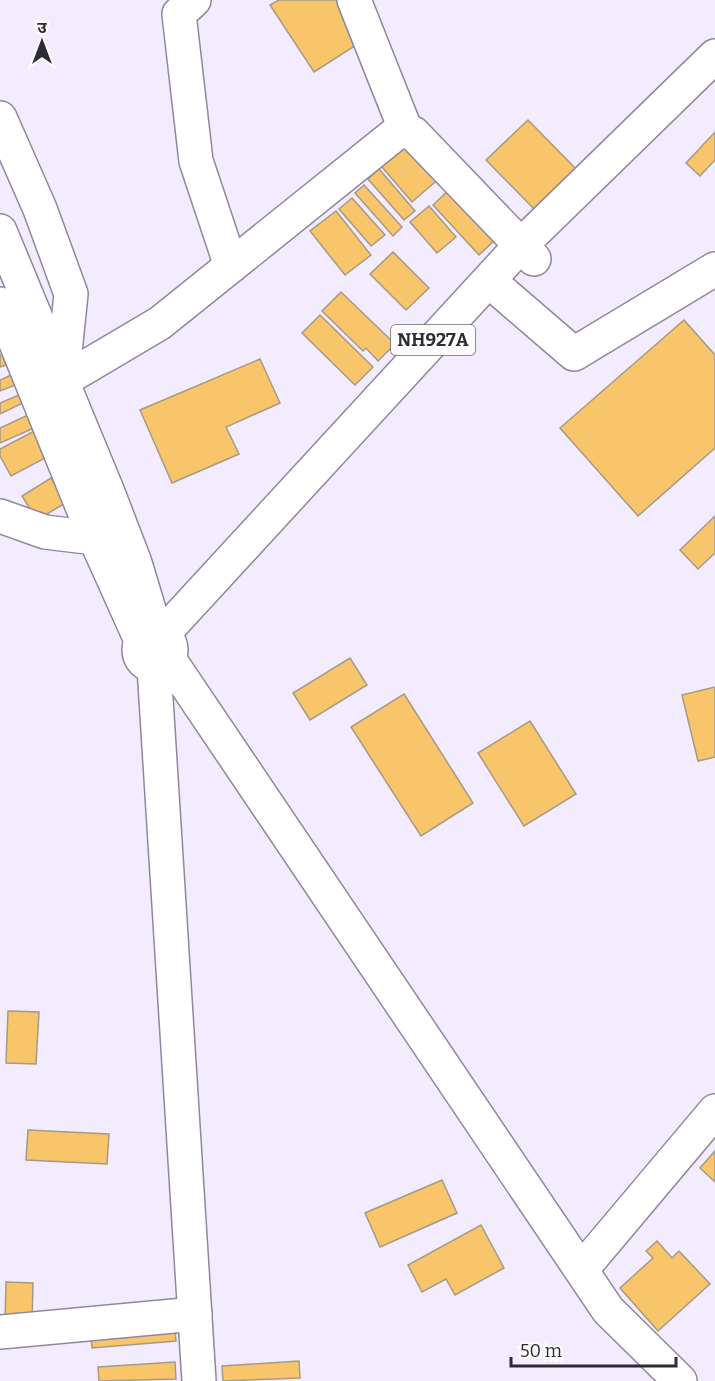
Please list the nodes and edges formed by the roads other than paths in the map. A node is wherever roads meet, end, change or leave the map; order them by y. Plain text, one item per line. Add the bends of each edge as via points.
1 (194, 0) edge
2 (354, 0) edge
3 (715, 56) edge
4 (715, 80) edge
5 (0, 118) edge
6 (406, 131) junction
7 (0, 231) edge
8 (528, 252) junction
9 (231, 266) junction
10 (715, 269) edge
11 (685, 287) junction
12 (502, 292) junction
13 (715, 298) edge
14 (0, 304) edge
15 (0, 328) edge
16 (47, 383) junction
17 (0, 516) edge
18 (95, 538) junction
19 (159, 647) junction
20 (715, 1111) edge
21 (582, 1269) junction
22 (195, 1314) junction
23 (0, 1332) edge
24 (199, 1381) edge
25 (680, 1381) edge

1 - 9 main road via 179,14 196,161
2 - 6 main road
3 - 8 main road, NH927A
4 - 8 main road, NH927A
5 - 16 main road via 40,209 71,294
6 - 8 main road via 413,133
6 - 9 main road via 399,131
7 - 16 main road
8 - 12 main road, NH927A
8 - 19 main road, NH927A
9 - 16 main road via 160,323
10 - 11 main road
11 - 12 main road via 574,354
11 - 13 main road
12 - 19 main road, NH927A
14 - 16 main road
15 - 16 main road
16 - 18 main road
16 - 19 main road via 135,563
17 - 18 main road via 45,532
18 - 19 main road
19 - 21 main road
19 - 22 main road
20 - 21 main road
21 - 25 main road via 608,1311
22 - 23 main road
22 - 24 main road

